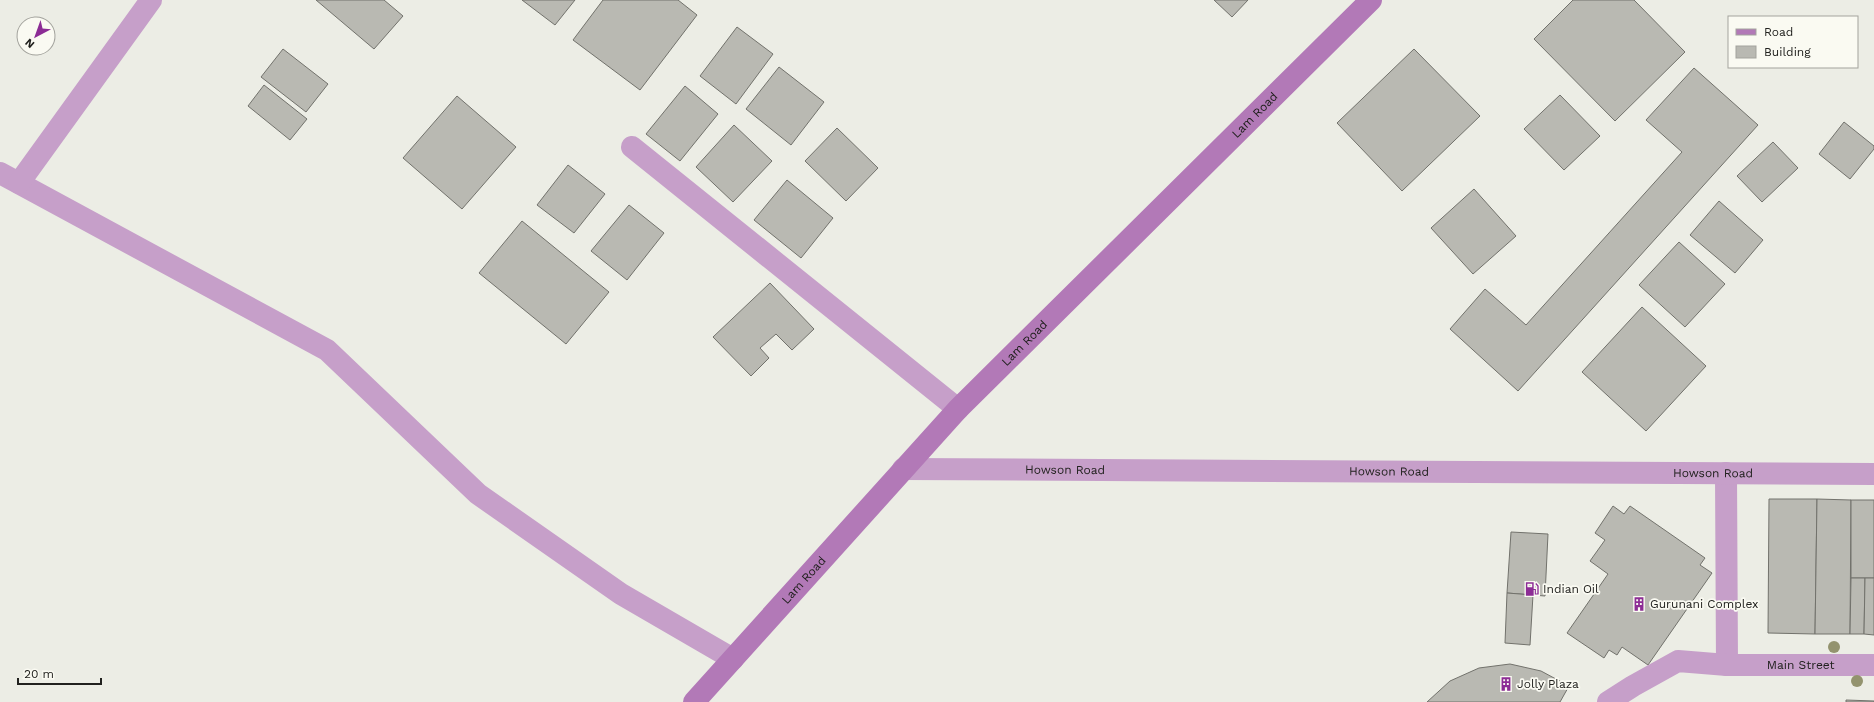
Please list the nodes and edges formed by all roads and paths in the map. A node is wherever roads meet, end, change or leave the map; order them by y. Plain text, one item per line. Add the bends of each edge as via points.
1 (150, 0) edge
2 (1372, 0) edge
3 (632, 147) dead end
4 (0, 173) edge
5 (19, 183) junction
6 (958, 409) junction
7 (903, 469) junction
8 (1726, 473) junction
9 (1874, 474) edge
10 (733, 659) junction
11 (1726, 665) junction
12 (1874, 665) edge
13 (694, 702) edge
14 (1608, 702) edge

1 - 5 street
2 - 6 main road, Lam Road
3 - 6 street
4 - 5 street
5 - 10 street via 327,350 478,494 621,594
6 - 7 main road, Lam Road
7 - 8 street, Howson Road
7 - 10 main road, Lam Road
8 - 9 street, Howson Road
8 - 11 street
10 - 13 main road, Lam Road
11 - 12 street, Main Street
11 - 14 street, Main Street via 1678,661

